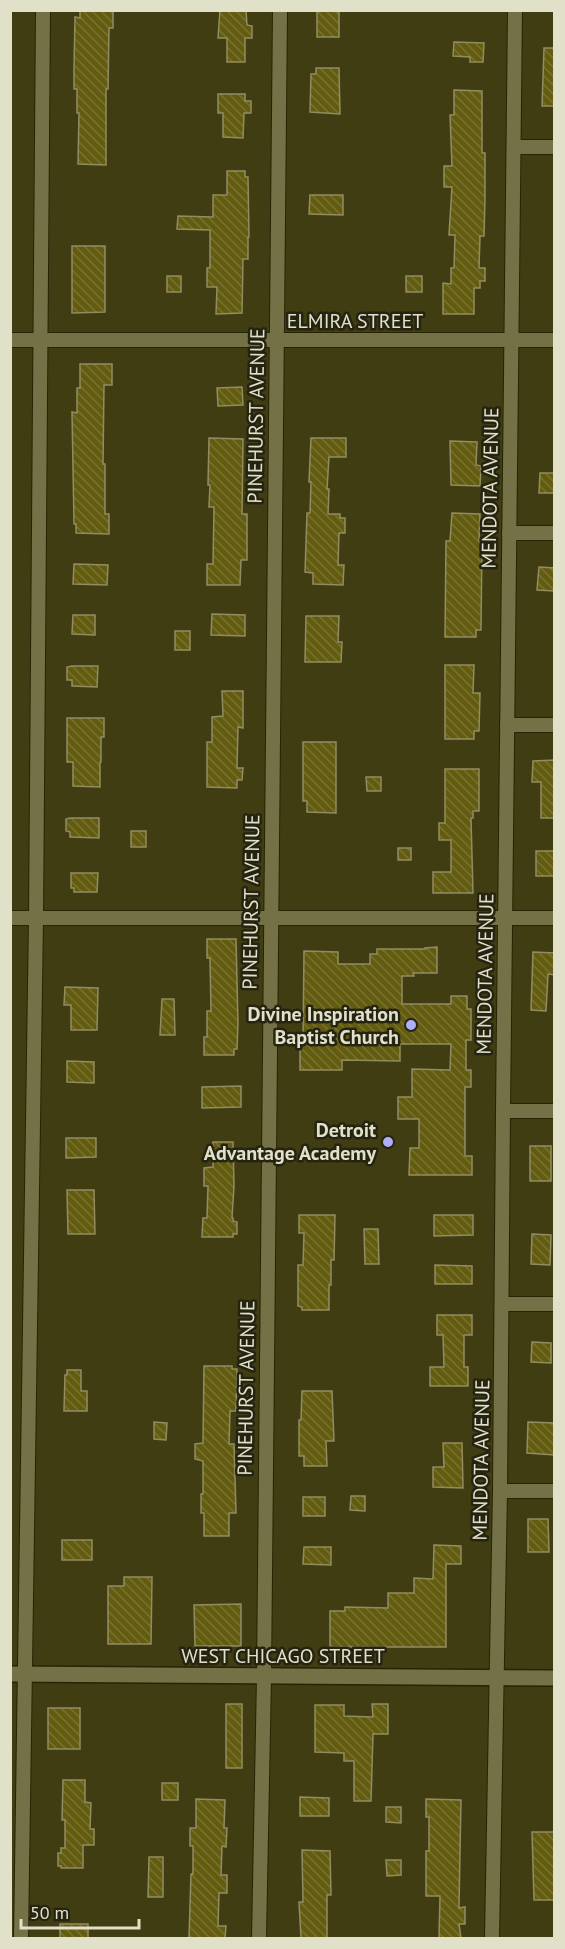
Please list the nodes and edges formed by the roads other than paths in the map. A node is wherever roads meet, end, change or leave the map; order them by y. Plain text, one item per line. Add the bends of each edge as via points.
1 (43, 10) edge
2 (280, 10) edge
3 (515, 10) edge
4 (514, 147) junction
5 (555, 147) edge
6 (10, 340) edge
7 (39, 340) junction
8 (276, 340) junction
9 (512, 340) junction
10 (555, 340) edge
11 (509, 533) junction
12 (555, 533) edge
13 (507, 725) junction
14 (555, 725) edge
15 (10, 918) edge
16 (36, 918) junction
17 (270, 918) junction
18 (505, 918) junction
19 (555, 918) edge
20 (502, 1111) junction
21 (555, 1111) edge
22 (502, 1304) junction
23 (555, 1304) edge
24 (500, 1491) junction
25 (555, 1491) edge
26 (10, 1674) edge
27 (26, 1675) junction
28 (264, 1677) junction
29 (498, 1678) junction
30 (555, 1678) edge
31 (21, 1938) edge
32 (259, 1938) edge
33 (492, 1938) edge

1 - 7 street
2 - 8 street, PINEHURST AVENUE
3 - 4 street, MENDOTA AVENUE
4 - 5 street
4 - 9 street, MENDOTA AVENUE
6 - 7 street, ELMIRA STREET
7 - 8 street, ELMIRA STREET
7 - 16 street
8 - 9 street, ELMIRA STREET
8 - 17 street, PINEHURST AVENUE
9 - 10 street, ELMIRA STREET
9 - 11 street, MENDOTA AVENUE
11 - 12 street
11 - 13 street, MENDOTA AVENUE
13 - 14 street
13 - 18 street, MENDOTA AVENUE
15 - 16 street
16 - 17 street
16 - 27 street
17 - 18 street
17 - 28 street, PINEHURST AVENUE
18 - 19 street
18 - 20 street, MENDOTA AVENUE
20 - 21 street
20 - 22 street, MENDOTA AVENUE
22 - 23 street
22 - 24 street, MENDOTA AVENUE
24 - 25 street
24 - 29 street, MENDOTA AVENUE
26 - 27 street, WEST CHICAGO STREET
27 - 28 street, WEST CHICAGO STREET
27 - 31 street
28 - 29 street, WEST CHICAGO STREET
28 - 32 street, PINEHURST AVENUE
29 - 30 street, WEST CHICAGO STREET
29 - 33 street, MENDOTA AVENUE

